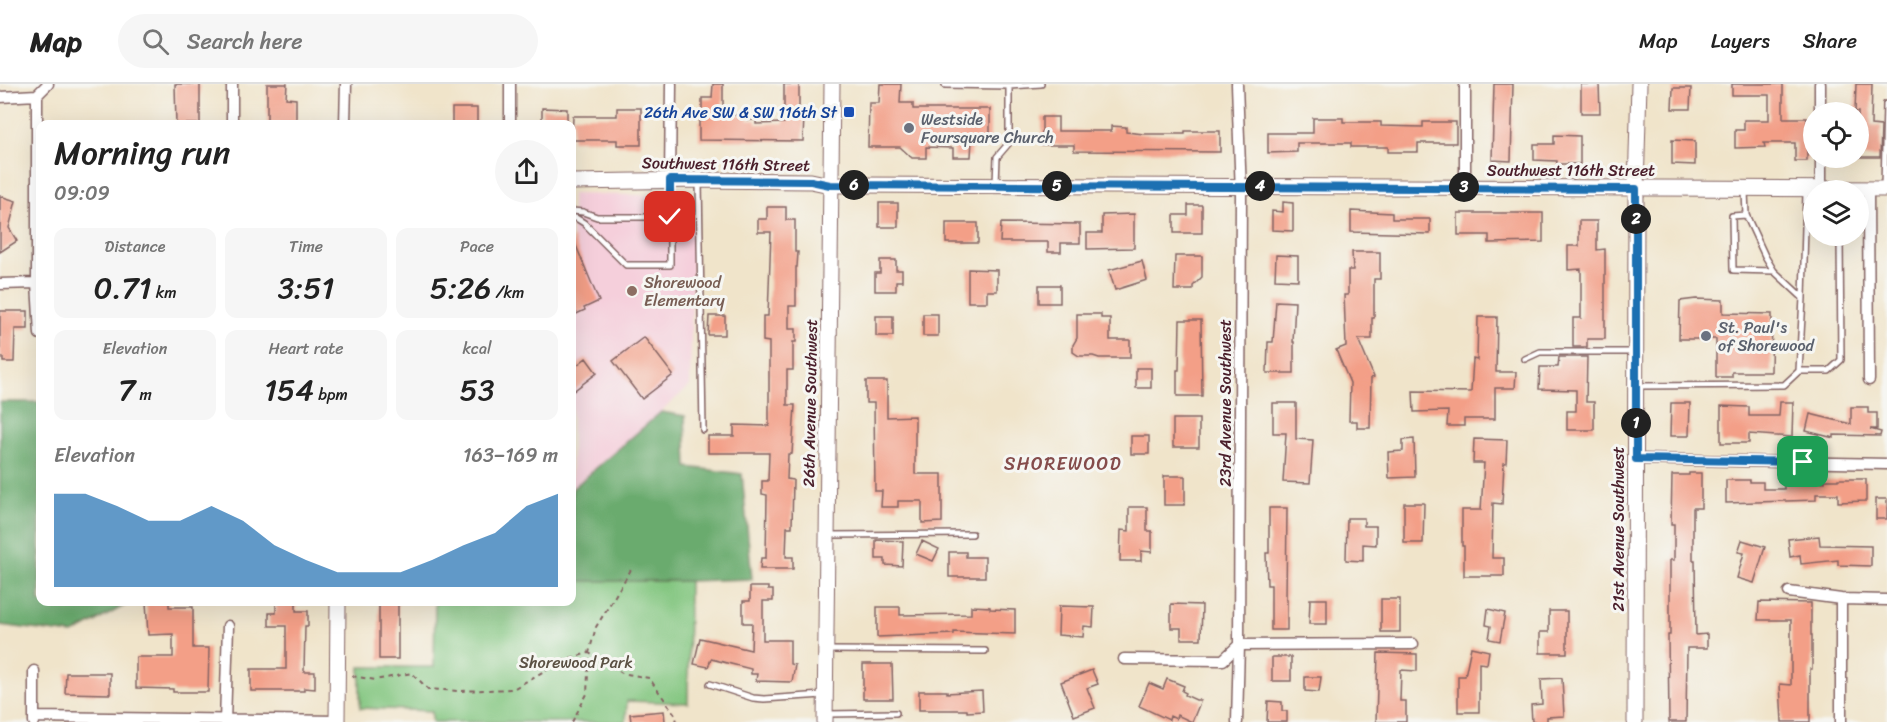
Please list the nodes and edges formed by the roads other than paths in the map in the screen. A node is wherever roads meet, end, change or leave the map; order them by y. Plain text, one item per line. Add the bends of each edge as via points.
1 (48, 84) edge
2 (232, 84) edge
3 (346, 84) edge
4 (510, 84) edge
5 (671, 84) edge
6 (832, 84) edge
7 (945, 84) edge
8 (1041, 84) edge
9 (1238, 84) edge
10 (1465, 84) edge
11 (1639, 84) edge
12 (1820, 84) edge
13 (1009, 86) junction
14 (37, 95) junction
15 (0, 97) edge
16 (1820, 102) edge
17 (1886, 104) edge
18 (38, 120) edge
19 (232, 120) edge
20 (345, 120) edge
21 (510, 120) edge
22 (670, 180) junction
23 (699, 180) junction
24 (576, 182) edge
25 (830, 185) junction
26 (996, 185) junction
27 (1241, 186) junction
28 (1465, 187) junction
29 (1636, 189) junction
30 (1745, 189) junction
31 (1803, 189) edge
32 (1869, 189) edge
33 (1886, 189) edge
34 (576, 212) edge
35 (1746, 215) junction
36 (597, 217) junction
37 (670, 217) junction
38 (576, 218) edge
39 (589, 228) junction
40 (1805, 246) edge
41 (1840, 246) edge
42 (1868, 246) edge
43 (1774, 271) junction
44 (36, 283) edge
45 (0, 284) edge
46 (1803, 298) junction
47 (1636, 352) junction
48 (1526, 358) dead end
49 (1799, 371) junction
50 (1869, 380) dead end
51 (1636, 386) junction
52 (703, 430) dead end
53 (1636, 459) junction
54 (1887, 464) edge
55 (972, 534) dead end
56 (827, 535) junction
57 (1789, 592) dead end
58 (1841, 599) junction
59 (1887, 600) edge
60 (338, 606) edge
61 (228, 626) dead end
62 (1413, 644) dead end
63 (1239, 645) junction
64 (825, 650) junction
65 (985, 651) dead end
66 (1124, 659) dead end
67 (34, 671) dead end
68 (710, 684) dead end
69 (825, 695) junction
70 (896, 713) dead end
71 (825, 718) edge
72 (34, 719) edge
73 (225, 721) edge
74 (337, 722) edge
75 (1237, 722) edge
76 (1635, 722) edge
77 (1841, 722) edge

1 - 14 street
2 - 19 street
3 - 20 street
4 - 21 street
5 - 22 street
6 - 25 street, 26th Avenue Southwest
7 - 13 lane
8 - 13 lane
9 - 27 street, 23rd Avenue Southwest
10 - 28 street
11 - 29 street, 21st Avenue Southwest
12 - 16 street
13 - 26 lane via 1009,142 997,157
14 - 15 street
14 - 18 street
17 - 33 lane
22 - 23 street, Southwest 116th Street
22 - 24 street, Southwest 116th Street
22 - 37 lane
23 - 25 street, Southwest 116th Street via 811,181
23 - 52 lane
25 - 26 street, Southwest 116th Street
25 - 56 street, 26th Avenue Southwest
26 - 27 street, Southwest 116th Street
27 - 28 street, Southwest 116th Street
27 - 63 street, 23rd Avenue Southwest
28 - 29 street, Southwest 116th Street
29 - 30 street, Southwest 116th Street
29 - 47 street, 21st Avenue Southwest
30 - 31 street, Southwest 116th Street
30 - 35 lane
32 - 33 street, Southwest 116th Street
34 - 36 lane
35 - 43 lane
35 - 43 lane via 1732,216 1733,270
36 - 37 lane
36 - 39 lane
37 - 39 lane via 670,265 626,265
38 - 39 lane
40 - 46 lane
41 - 49 lane via 1841,360 1829,371
42 - 50 street
43 - 46 lane
44 - 45 street
46 - 49 lane
47 - 48 lane via 1540,352
47 - 51 street, 21st Avenue Southwest
49 - 51 lane via 1784,385
51 - 53 street, 21st Avenue Southwest
53 - 54 street
53 - 76 street, 21st Avenue Southwest
55 - 56 lane
56 - 64 street, 26th Avenue Southwest
57 - 58 street
58 - 59 street
58 - 77 street
60 - 74 street
61 - 73 street
62 - 63 street
63 - 66 street via 1223,660
63 - 75 street, 23rd Avenue Southwest
64 - 65 lane
64 - 69 street, 26th Avenue Southwest
67 - 72 street
68 - 69 lane via 753,698
69 - 71 street, 26th Avenue Southwest
70 - 71 lane
72 - 73 street
73 - 74 street

